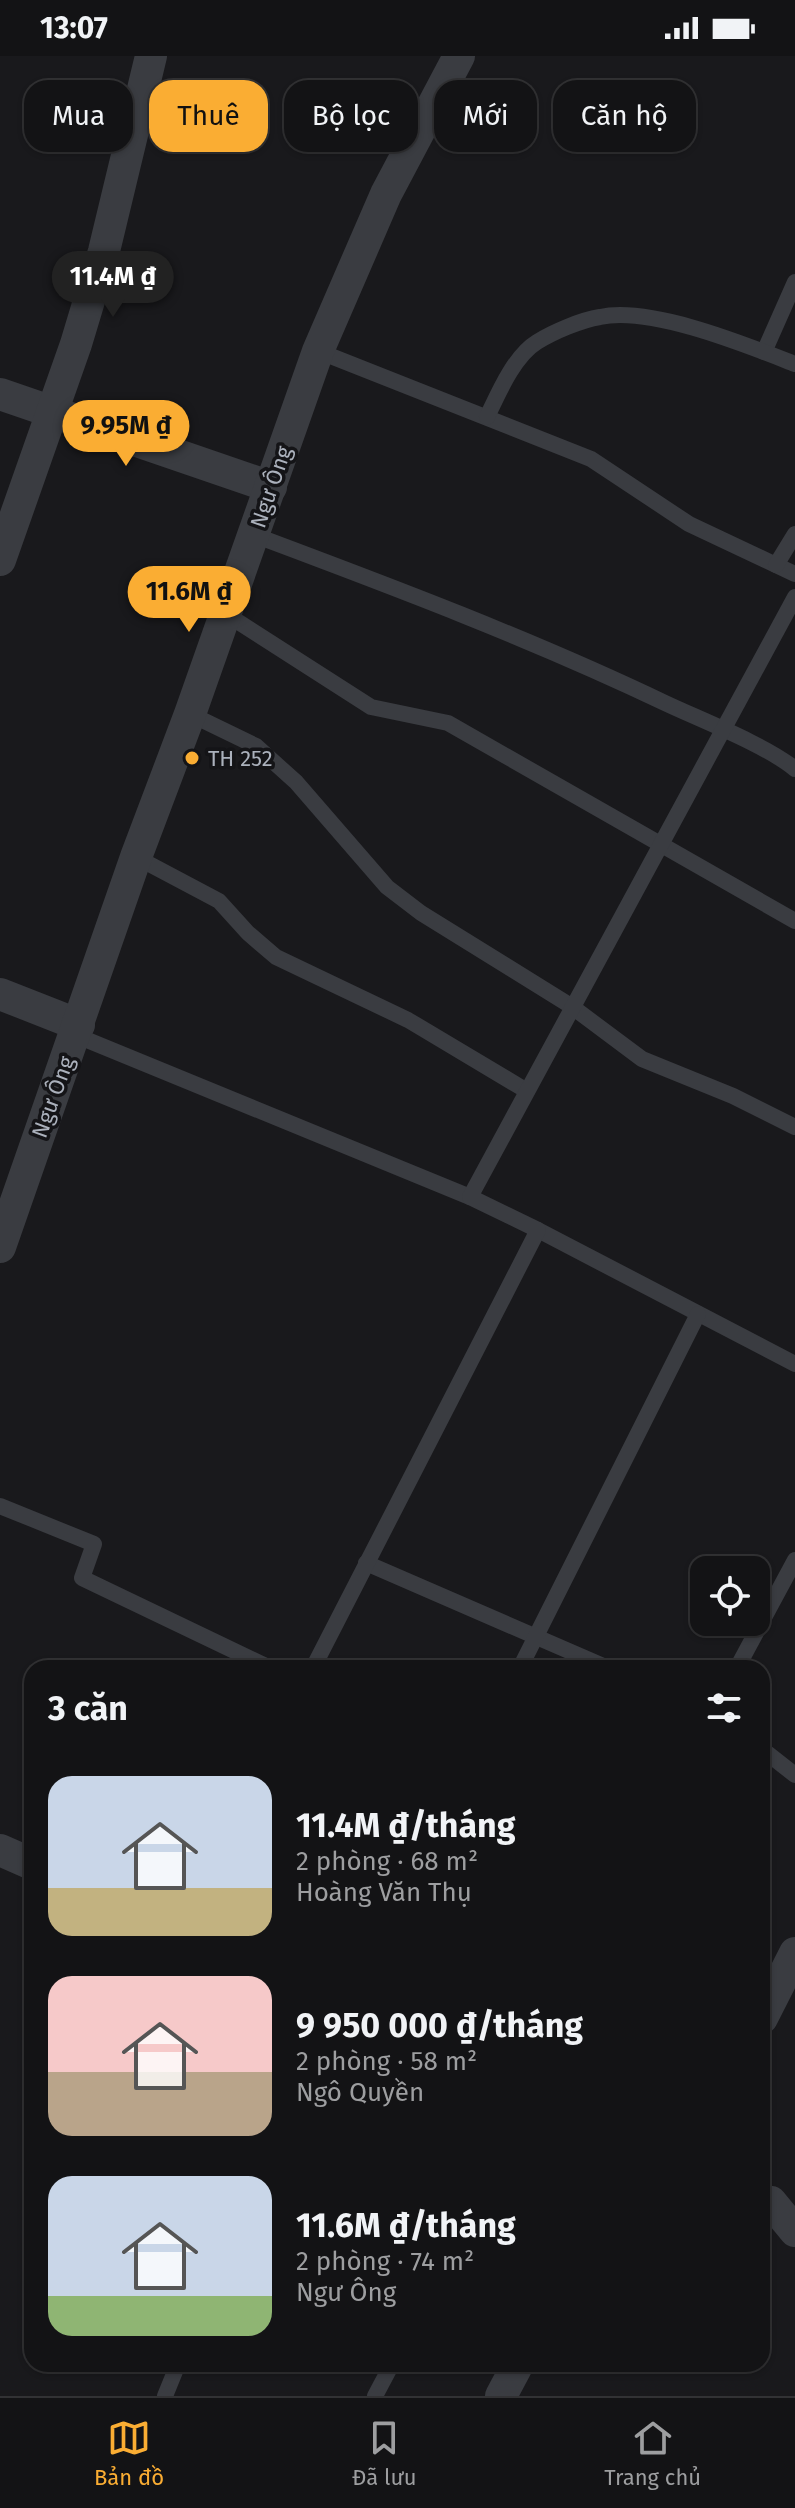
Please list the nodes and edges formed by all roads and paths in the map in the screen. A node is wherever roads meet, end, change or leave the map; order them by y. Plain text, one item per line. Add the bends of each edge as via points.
1 (151, 56) edge
2 (459, 56) edge
3 (795, 282) edge
4 (318, 351) junction
5 (764, 352) junction
6 (795, 364) edge
7 (0, 394) edge
8 (51, 412) junction
9 (487, 417) junction
10 (271, 487) junction
11 (795, 534) edge
12 (254, 535) junction
13 (0, 560) edge
14 (776, 565) junction
15 (795, 574) edge
16 (795, 597) edge
17 (226, 614) junction
18 (190, 714) junction
19 (722, 730) junction
20 (795, 769) edge
21 (660, 843) junction
22 (136, 857) junction
23 (795, 921) edge
24 (0, 994) edge
25 (571, 1006) junction
26 (77, 1030) junction
27 (527, 1091) junction
28 (795, 1127) edge
29 (470, 1197) junction
30 (538, 1230) junction
31 (0, 1247) edge
32 (698, 1314) junction
33 (795, 1364) edge
34 (0, 1506) edge
35 (795, 1560) edge
36 (366, 1563) junction
37 (536, 1637) junction
38 (253, 1660) edge
39 (317, 1660) edge
40 (524, 1660) edge
41 (589, 1660) edge
42 (741, 1660) edge
43 (770, 1755) edge
44 (795, 1775) edge
45 (0, 1850) edge
46 (24, 1860) edge
47 (795, 1953) edge
48 (770, 2002) edge
49 (776, 2202) edge
50 (795, 2231) edge
51 (175, 2372) edge
52 (388, 2372) edge
53 (514, 2372) edge
54 (165, 2396) edge
55 (375, 2396) edge
56 (501, 2396) edge

1 - 8 street via 104,251
2 - 4 street, Ngư Ông via 386,194
3 - 5 lane
4 - 9 lane
4 - 10 street, Ngư Ông
5 - 6 lane
5 - 9 lane via 680,324 599,317 536,342 505,379
7 - 8 street
8 - 10 street
8 - 13 street
9 - 14 lane via 591,459 689,524
10 - 12 street, Ngư Ông
11 - 14 lane
12 - 17 street, Ngư Ông
12 - 19 lane via 466,614
14 - 15 lane
16 - 19 lane
17 - 18 street, Ngư Ông
17 - 21 lane via 371,707 448,723
18 - 22 street, Ngư Ông
18 - 25 lane via 256,746 296,782 387,887
19 - 20 lane
19 - 21 lane
21 - 23 lane
21 - 25 lane
22 - 26 street, Ngư Ông
22 - 27 lane via 219,901 276,957 408,1020
24 - 26 street
25 - 27 lane
25 - 28 lane via 642,1059
26 - 29 lane
26 - 31 street, Ngư Ông
27 - 29 lane
29 - 30 lane
30 - 32 lane
30 - 36 lane
32 - 33 lane
32 - 37 lane
34 - 38 lane via 94,1544 82,1578
35 - 42 lane
36 - 37 lane
36 - 39 lane
37 - 40 lane
37 - 41 lane
43 - 44 lane
45 - 46 street
47 - 48 street
49 - 50 street
51 - 54 lane
52 - 55 lane
53 - 56 street

